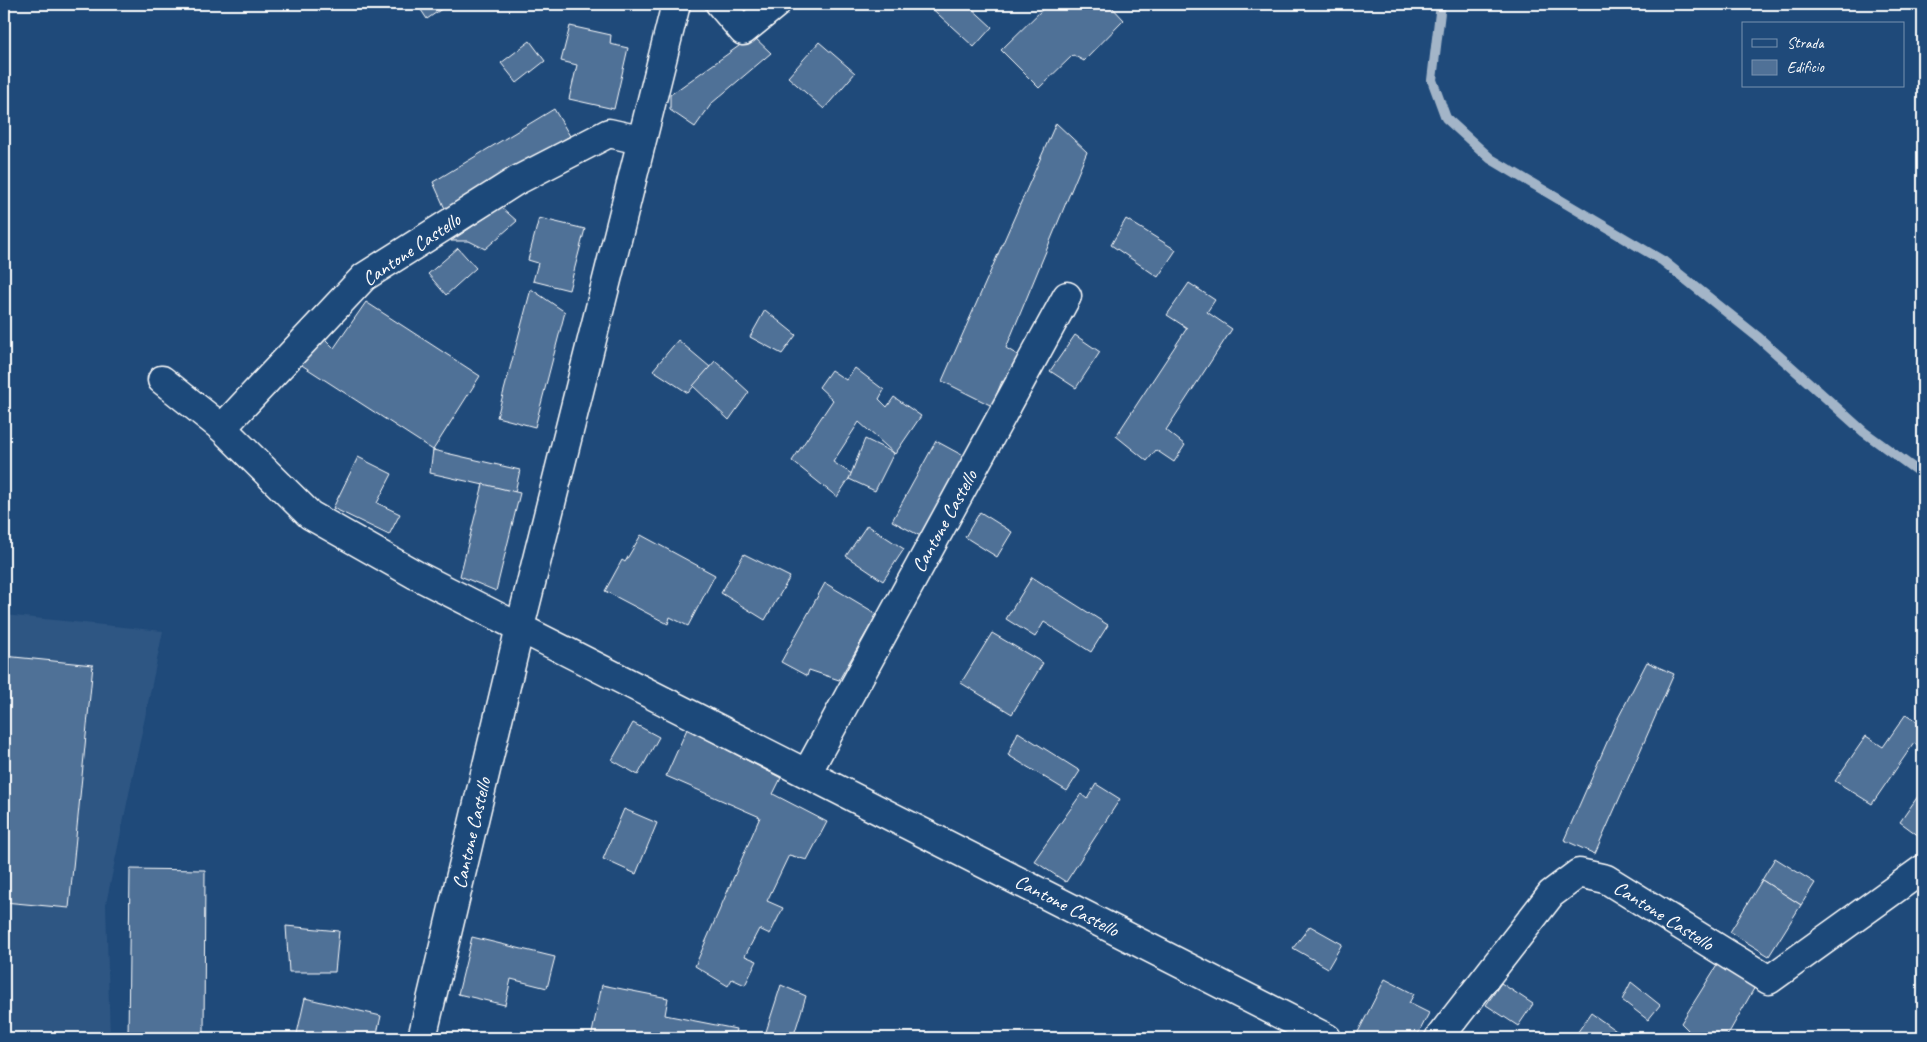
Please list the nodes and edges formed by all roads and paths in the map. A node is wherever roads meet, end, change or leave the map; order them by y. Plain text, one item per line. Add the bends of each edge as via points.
1 (676, 4) edge
2 (720, 4) edge
3 (776, 4) edge
4 (640, 140) junction
5 (1067, 296) dead end
6 (162, 380) dead end
7 (222, 428) junction
8 (520, 627) junction
9 (807, 773) junction
10 (1923, 869) edge
11 (422, 1038) edge
12 (1327, 1038) edge
13 (1440, 1038) edge

1 - 4 street, Cantone Castello
2 - 3 street via 743,31
4 - 7 street, Cantone Castello via 609,133 516,181 364,277
4 - 8 street, Cantone Castello
5 - 9 street, Cantone Castello
6 - 7 street, Cantone Castello
7 - 8 street, Cantone Castello via 310,515 416,575
8 - 9 street, Cantone Castello
8 - 11 street, Cantone Castello
9 - 12 street, Cantone Castello
10 - 13 street, Cantone Castello via 1769,980 1606,879 1579,873 1551,894

